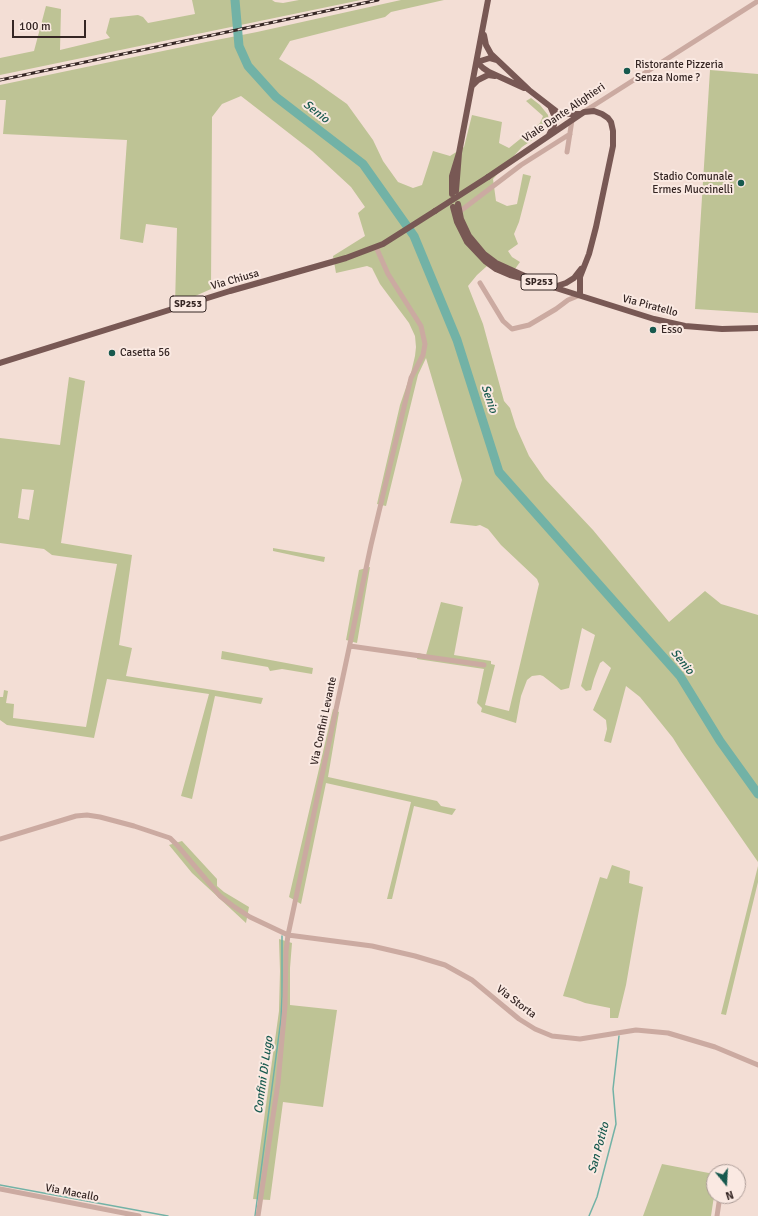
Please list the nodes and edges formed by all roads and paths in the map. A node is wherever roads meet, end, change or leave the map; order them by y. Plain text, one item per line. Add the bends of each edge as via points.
1 (488, 0) edge
2 (758, 1) edge
3 (483, 29) junction
4 (497, 60) junction
5 (477, 62) junction
6 (496, 76) junction
7 (471, 87) junction
8 (529, 90) junction
9 (550, 107) junction
10 (583, 113) junction
11 (572, 120) junction
12 (570, 134) junction
13 (548, 136) junction
14 (567, 152) dead end
15 (454, 192) dead end
16 (459, 212) junction
17 (383, 244) joint
18 (376, 247) junction
19 (585, 264) junction
20 (540, 282) junction
21 (480, 283) dead end
22 (554, 287) junction
23 (580, 295) junction
24 (758, 328) edge
25 (0, 363) edge
26 (350, 646) junction
27 (484, 665) dead end
28 (0, 839) edge
29 (288, 935) junction
30 (758, 1065) edge
31 (0, 1189) edge
32 (719, 1204) edge
33 (139, 1216) edge
34 (258, 1216) edge
35 (717, 1216) edge

1 - 3 main road
2 - 10 street, Viale Dante Alighieri
3 - 4 main road, SP253 via 486,45
3 - 5 main road
4 - 5 main road via 490,58
4 - 8 main road, SP253
5 - 6 main road, SP253
5 - 7 main road
6 - 7 main road via 488,75
6 - 8 main road, SP253
7 - 15 main road
8 - 9 main road, SP253
9 - 10 main road, SP253 via 560,114
9 - 13 main road via 554,115 554,124
10 - 11 main road, Viale Dante Alighieri / SP253
10 - 19 main road, SP253 via 594,111 602,114 611,122 613,131 607,176
11 - 12 street
11 - 13 main road, Viale Dante Alighieri / SP253
12 - 14 street
12 - 16 street via 521,165
13 - 17 main road, Viale Dante Alighieri / SP253, bridge
16 - 20 main road, Via Piratello / SP253 via 469,236 484,254 496,263
16 - 20 main road, Via Piratello / SP253 via 455,205 457,222 467,242 485,261 510,275
17 - 18 main road, Via Chiusa / SP253
18 - 25 main road, Via Chiusa / SP253
18 - 26 street, Via Confini Levante via 388,274 421,326 426,344 411,378
19 - 22 main road, SP253 via 574,278
19 - 23 main road, SP253 via 580,277
20 - 22 main road, Via Piratello / SP253
21 - 23 street via 503,321 512,329 529,324
22 - 23 main road, Via Piratello / SP253
23 - 24 main road, Via Piratello via 654,319 685,326
26 - 27 street
26 - 29 street, Via Confini Levante
28 - 29 street, Via Storta via 76,816 100,817 134,826 170,838 220,896 250,917
29 - 30 street, Via Storta via 372,946 444,965 472,980 519,1019 552,1036 580,1039 636,1030 668,1033 715,1047
29 - 34 street, Via Confini Levante via 278,1083
31 - 33 street, Via Macallo
32 - 35 street

